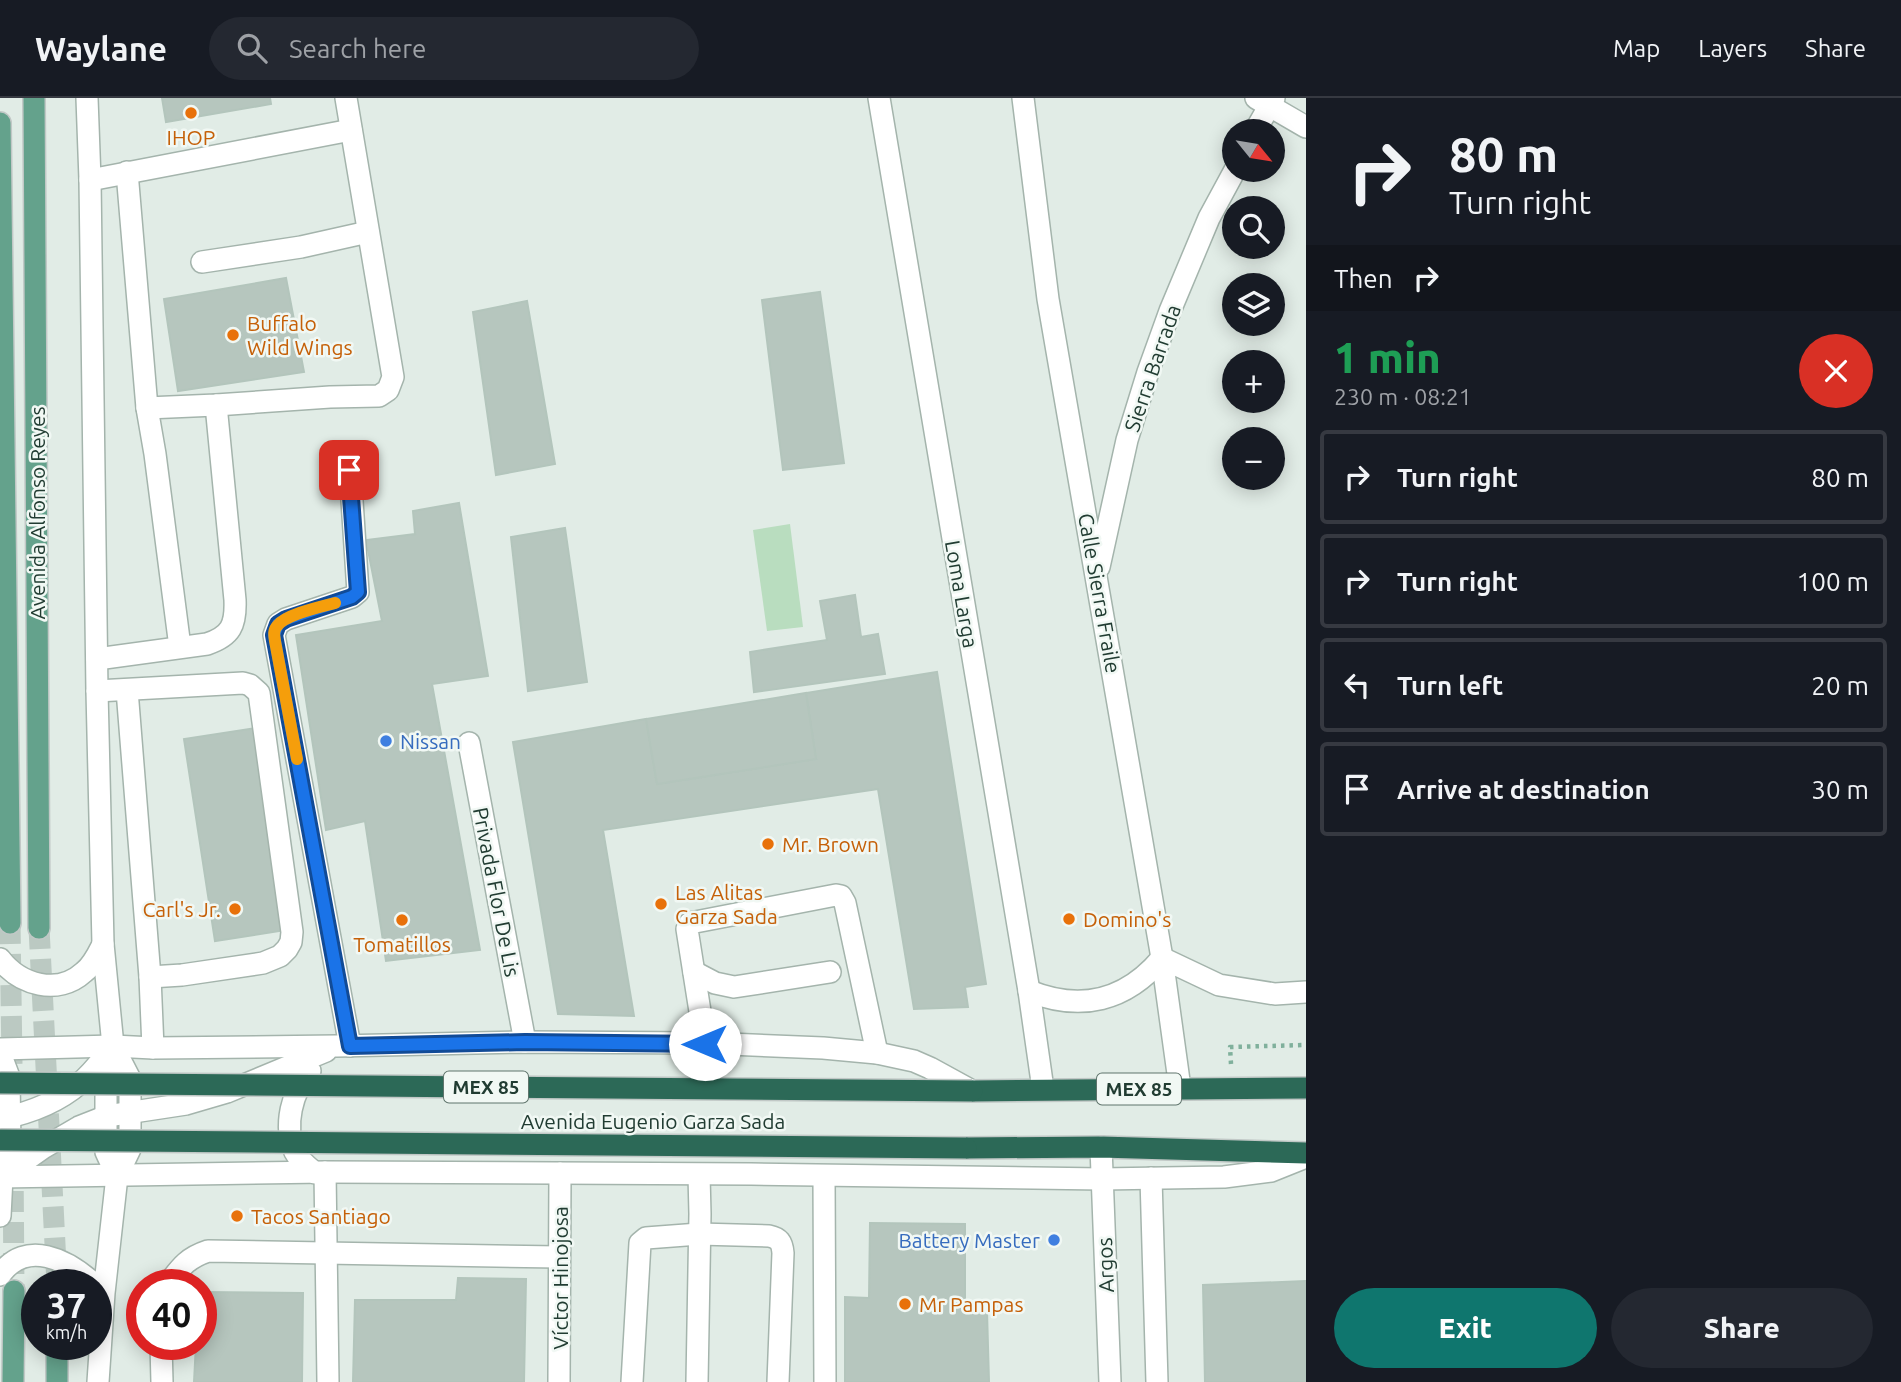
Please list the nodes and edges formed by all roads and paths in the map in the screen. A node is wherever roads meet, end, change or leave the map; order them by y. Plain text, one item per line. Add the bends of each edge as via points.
1 (34, 98) edge
2 (87, 98) edge
3 (346, 98) edge
4 (879, 98) edge
5 (1023, 98) edge
6 (1266, 101) edge
7 (1259, 119) edge
8 (0, 123) edge
9 (1306, 128) edge
10 (351, 130) junction
11 (127, 172) junction
12 (90, 180) junction
13 (1228, 182) edge
14 (368, 232) junction
15 (202, 262) dead end
16 (216, 405) junction
17 (147, 408) junction
18 (349, 470) dead end
19 (1097, 576) junction
20 (180, 647) junction
21 (97, 659) junction
22 (127, 690) junction
23 (97, 691) junction
24 (469, 743) dead end
25 (10, 923) tunnel mouth
26 (39, 928) tunnel mouth
27 (103, 944) junction
28 (1162, 958) junction
29 (0, 959) edge
30 (694, 972) junction
31 (830, 972) dead end
32 (150, 977) junction
33 (1029, 991) junction
34 (1306, 992) edge
35 (525, 1042) junction
36 (705, 1044) junction
37 (113, 1045) junction
38 (1306, 1045) edge
39 (343, 1046) junction
40 (1230, 1047) dead end
41 (153, 1048) junction
42 (0, 1051) edge
43 (877, 1053) junction
44 (0, 1083) edge
45 (1180, 1088) junction
46 (1306, 1088) edge
47 (1043, 1089) junction
48 (972, 1091) junction
49 (129, 1112) junction
50 (107, 1116) junction
51 (5, 1118) edge
52 (0, 1140) edge
53 (1101, 1147) junction
54 (1306, 1155) edge
55 (320, 1173) junction
56 (560, 1174) junction
57 (699, 1175) junction
58 (1, 1176) edge
59 (117, 1176) junction
60 (824, 1177) junction
61 (1151, 1178) junction
62 (1101, 1179) junction
63 (0, 1216) edge
64 (699, 1234) junction
65 (325, 1253) junction
66 (559, 1257) junction
67 (76, 1269) edge
68 (101, 1269) edge
69 (179, 1269) edge
70 (7, 1283) edge
71 (57, 1360) edge
72 (98, 1360) edge
73 (161, 1360) edge
74 (13, 1382) edge
75 (57, 1382) edge
76 (98, 1382) edge
77 (162, 1382) edge
78 (328, 1382) edge
79 (559, 1382) edge
80 (632, 1382) edge
81 (697, 1382) edge
82 (778, 1382) edge
83 (825, 1382) edge
84 (1110, 1382) edge
85 (1157, 1382) edge

1 - 26 main road, Avenida Alfonso Reyes
2 - 12 street
3 - 10 street
4 - 33 street, Loma Larga
5 - 19 street, Calle Sierra Fraile via 1048,299
6 - 7 street
6 - 9 street
8 - 25 main road, Avenida Alfonso Reyes
10 - 11 street
10 - 14 street
11 - 12 street
11 - 17 street
12 - 21 street
13 - 19 street, Sierra Barrada via 1209,218 1148,372 1127,440
14 - 15 street
14 - 16 street via 393,371 388,390 370,397
16 - 17 street
16 - 20 street via 236,613 230,630 220,640
17 - 20 street
18 - 39 street via 358,592 286,619 274,635
19 - 28 street, Calle Sierra Fraile
20 - 21 street
21 - 23 street
22 - 23 street
22 - 32 street
22 - 32 street via 243,683 259,694 292,932 291,942 280,956 263,963
23 - 27 street
24 - 35 street, Privada Flor De Lis
27 - 29 street via 84,972 61,985 26,980
27 - 37 street
28 - 33 street via 1136,984 1103,999 1065,1002
28 - 34 street via 1219,985 1275,994
28 - 45 street, Calle Sierra Fraile
30 - 31 street via 734,987
30 - 36 street
30 - 43 street via 690,923 841,897
32 - 41 street
33 - 47 street, Loma Larga
35 - 36 street
35 - 39 street
36 - 43 street
37 - 41 street
37 - 42 street
37 - 49 street via 130,1079
37 - 50 street via 106,1073
37 - 51 street via 82,1082 51,1104
38 - 40 path
39 - 41 street
39 - 49 street via 227,1093
39 - 55 street via 307,1074 292,1103 290,1135 295,1152
42 - 51 street via 9,1077
43 - 48 street via 915,1061
44 - 48 highway, Avenida Eugenio Garza Sada / MEX 85, bridge
45 - 46 highway, Avenida Eugenio Garza Sada / MEX 85
45 - 47 highway, Avenida Eugenio Garza Sada / MEX 85
47 - 48 highway, Avenida Eugenio Garza Sada / MEX 85
49 - 50 street
49 - 59 street via 130,1149
50 - 58 street via 67,1134
50 - 59 street via 106,1152
51 - 58 street via 10,1147
52 - 53 highway, Avenida Eugenio Garza Sada, bridge
53 - 54 highway, Avenida Eugenio Garza Sada
53 - 62 street, Argos
54 - 61 street via 1271,1171 1248,1175
55 - 56 street
55 - 59 street
55 - 65 street
56 - 57 street
56 - 66 street, Víctor Hinojosa
57 - 60 street
57 - 64 street
58 - 59 street
58 - 63 street
59 - 68 street
60 - 62 street
60 - 83 street
61 - 62 street
61 - 85 street
62 - 84 street, Argos
64 - 80 street via 640,1242
64 - 81 street
64 - 82 street via 768,1236 781,1244
65 - 66 street
65 - 69 street via 208,1251
65 - 78 street
66 - 79 street, Víctor Hinojosa
67 - 70 street via 45,1255 18,1258 7,1265
70 - 74 main road
71 - 75 main road
72 - 76 street
73 - 77 street

